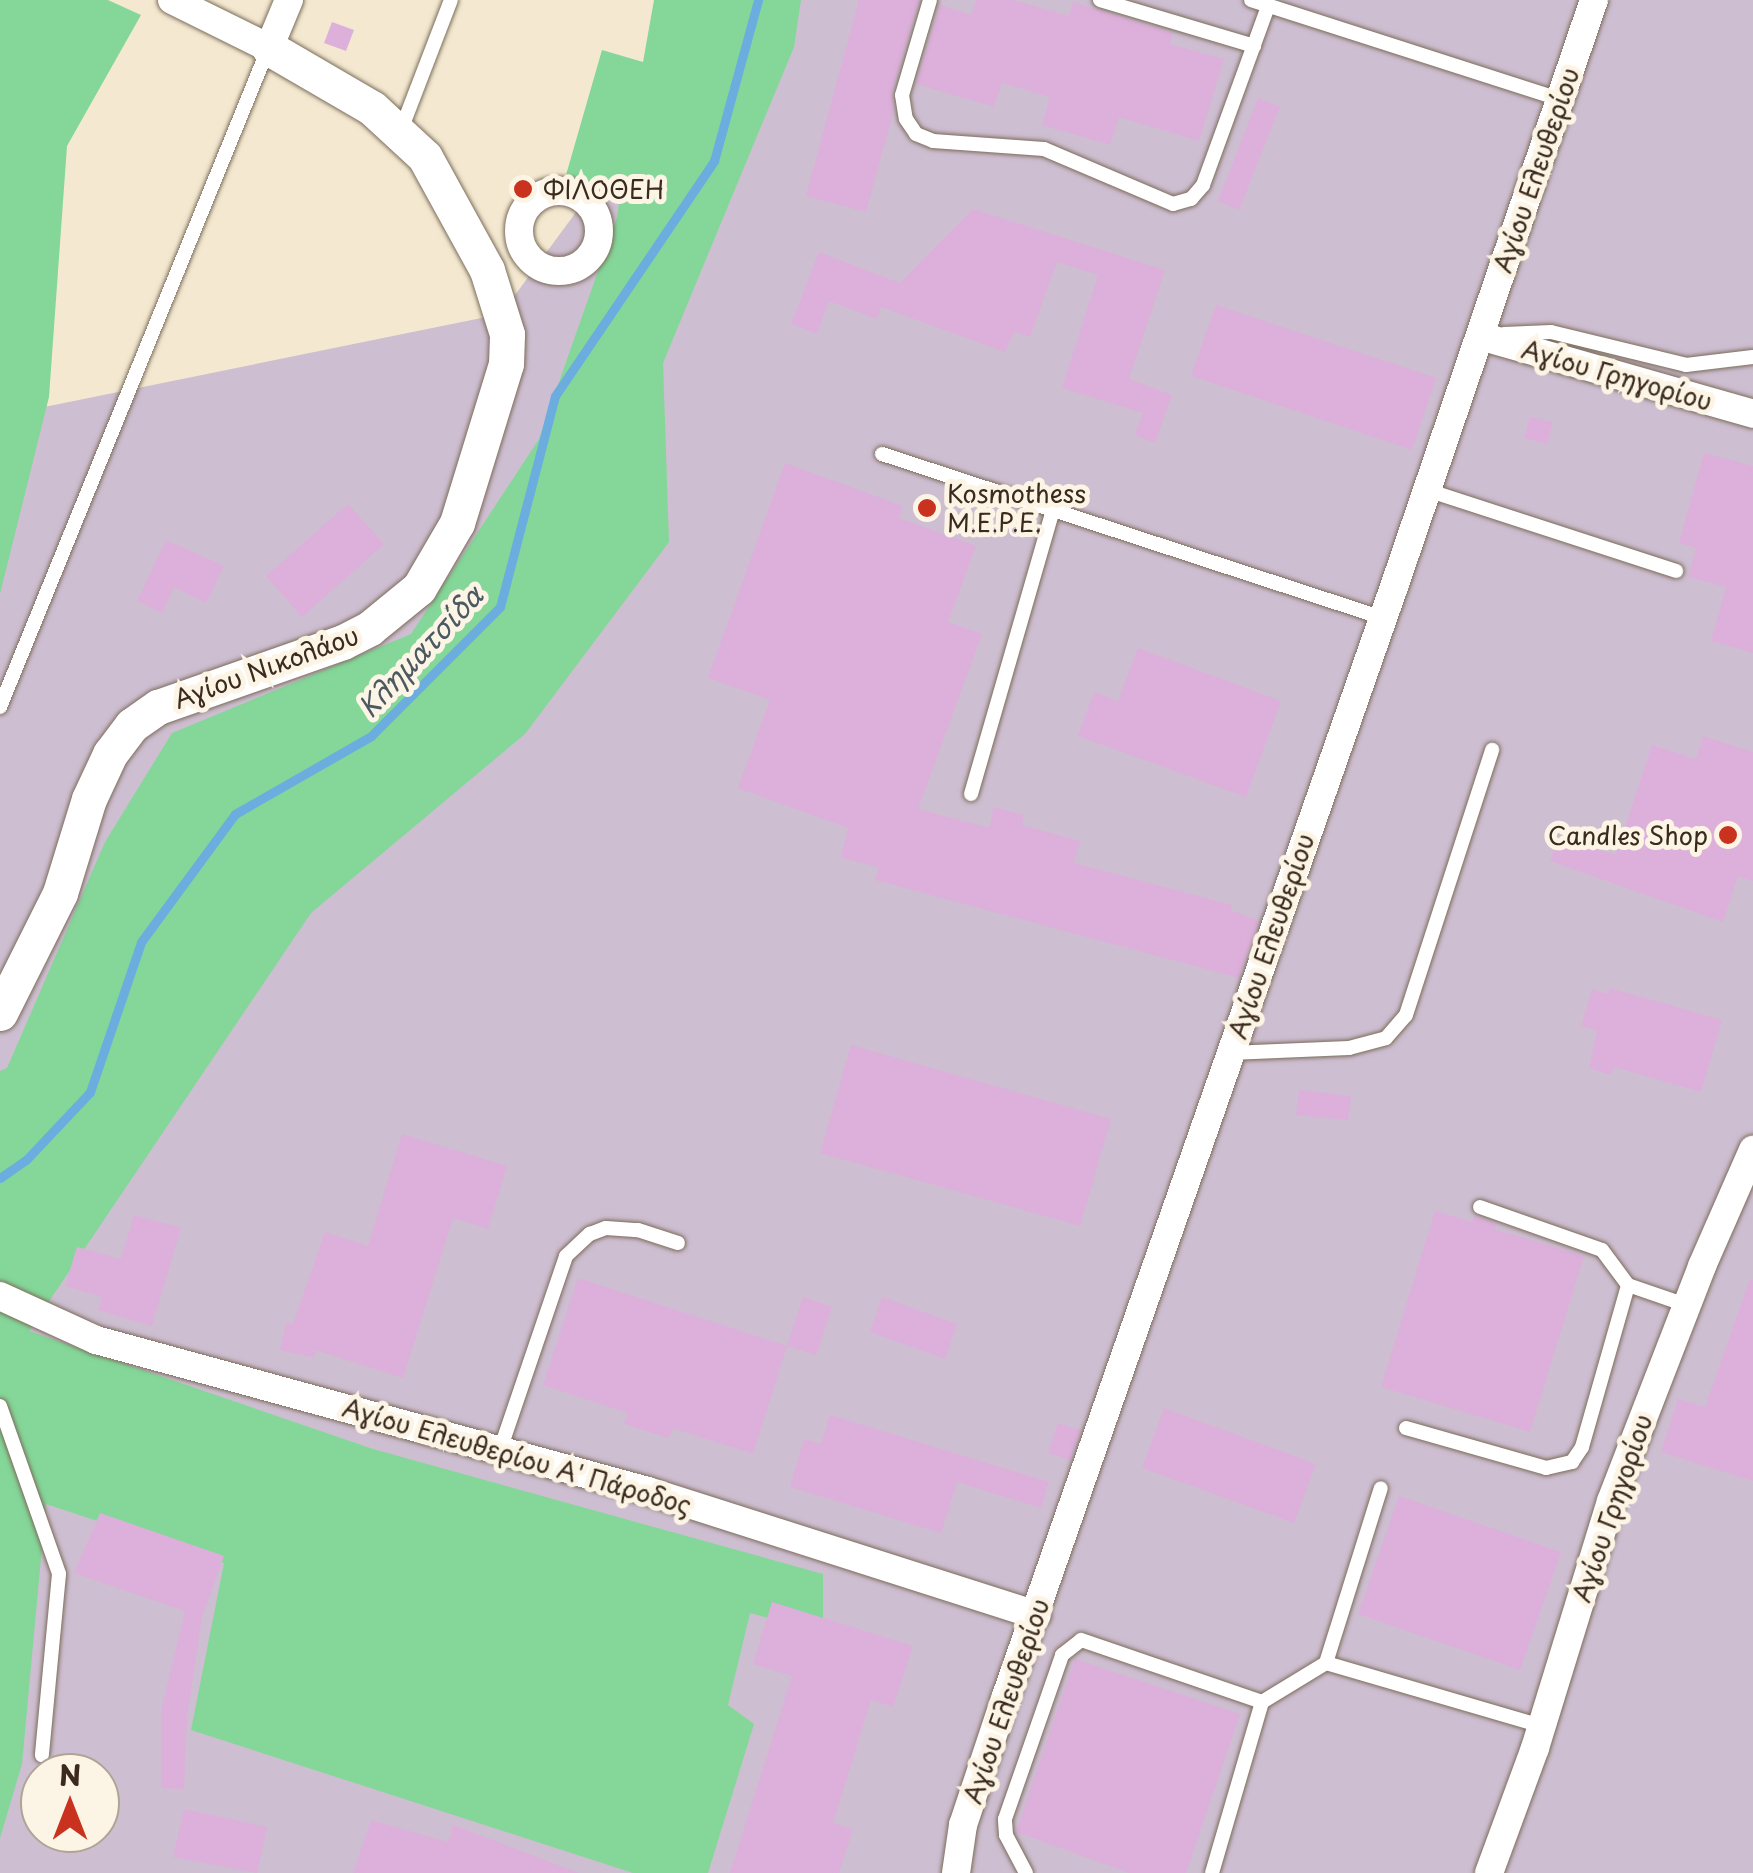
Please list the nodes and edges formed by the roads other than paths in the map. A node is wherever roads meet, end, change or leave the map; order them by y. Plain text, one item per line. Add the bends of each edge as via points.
1 (172, 0) edge
2 (289, 0) edge
3 (451, 0) edge
4 (930, 0) edge
5 (1100, 0) edge
6 (1251, 0) edge
7 (1594, 0) edge
8 (1268, 6) junction
9 (1254, 46) junction
10 (268, 48) junction
11 (1559, 98) junction
12 (401, 130) junction
13 (522, 247) dead end
14 (487, 270) junction
15 (1480, 336) junction
16 (1753, 357) edge
17 (1753, 414) edge
18 (882, 454) dead end
19 (1428, 490) junction
20 (1052, 510) junction
21 (1676, 572) dead end
22 (1383, 618) junction
23 (0, 707) edge
24 (1492, 750) dead end
25 (971, 794) dead end
26 (0, 1013) edge
27 (1230, 1053) junction
28 (1753, 1150) edge
29 (1480, 1207) dead end
30 (678, 1243) dead end
31 (1628, 1285) junction
32 (0, 1296) edge
33 (1686, 1305) junction
34 (0, 1406) edge
35 (1406, 1428) dead end
36 (500, 1450) junction
37 (1381, 1488) dead end
38 (1036, 1615) junction
39 (1326, 1663) junction
40 (1262, 1702) junction
41 (1542, 1726) junction
42 (42, 1753) edge
43 (956, 1873) edge
44 (1026, 1873) edge
45 (1212, 1873) edge
46 (1490, 1873) edge

1 - 10 street
2 - 10 street
3 - 12 lane
4 - 9 lane via 902,95 916,134 932,141 1041,148 1172,204 1191,200 1203,185
5 - 9 lane
6 - 8 lane
7 - 11 street, Αγίου Ελευθερίου
8 - 9 lane
8 - 11 lane
10 - 12 street, Αγίου Νικολάου
10 - 23 lane
11 - 15 street, Αγίου Ελευθερίου
12 - 14 street, Αγίου Νικολάου via 424,157
13 - 14 street
14 - 26 street, Αγίου Νικολάου via 507,334 506,364 458,523 419,588 344,642 158,706 132,725 98,775 72,867
15 - 16 lane via 1552,332 1686,364
15 - 17 street, Αγίου Γρηγορίου
15 - 19 street, Αγίου Ελευθερίου
18 - 20 lane
19 - 21 lane
19 - 22 street, Αγίου Ελευθερίου
20 - 22 lane
20 - 25 lane
22 - 27 street, Αγίου Ελευθερίου
24 - 27 lane via 1406,1015 1386,1038 1349,1048
27 - 38 street, Αγίου Ελευθερίου
28 - 33 street, Αγίου Γρηγορίου
29 - 31 lane via 1602,1250
30 - 36 lane via 606,1228 566,1256
31 - 33 lane
31 - 35 lane via 1582,1448 1572,1462 1546,1468
32 - 36 street, Αγίου Ελευθερίου Α' Πάροδος via 96,1340
33 - 41 street, Αγίου Γρηγορίου via 1611,1502
34 - 42 lane via 59,1574
36 - 38 street, Αγίου Ελευθερίου Α' Πάροδος
37 - 39 lane
38 - 43 street, Αγίου Ελευθερίου via 963,1825
39 - 40 lane
39 - 41 lane
40 - 44 lane via 1073,1642 1062,1655 1005,1818 1006,1835
40 - 45 lane
41 - 46 street, Αγίου Γρηγορίου

